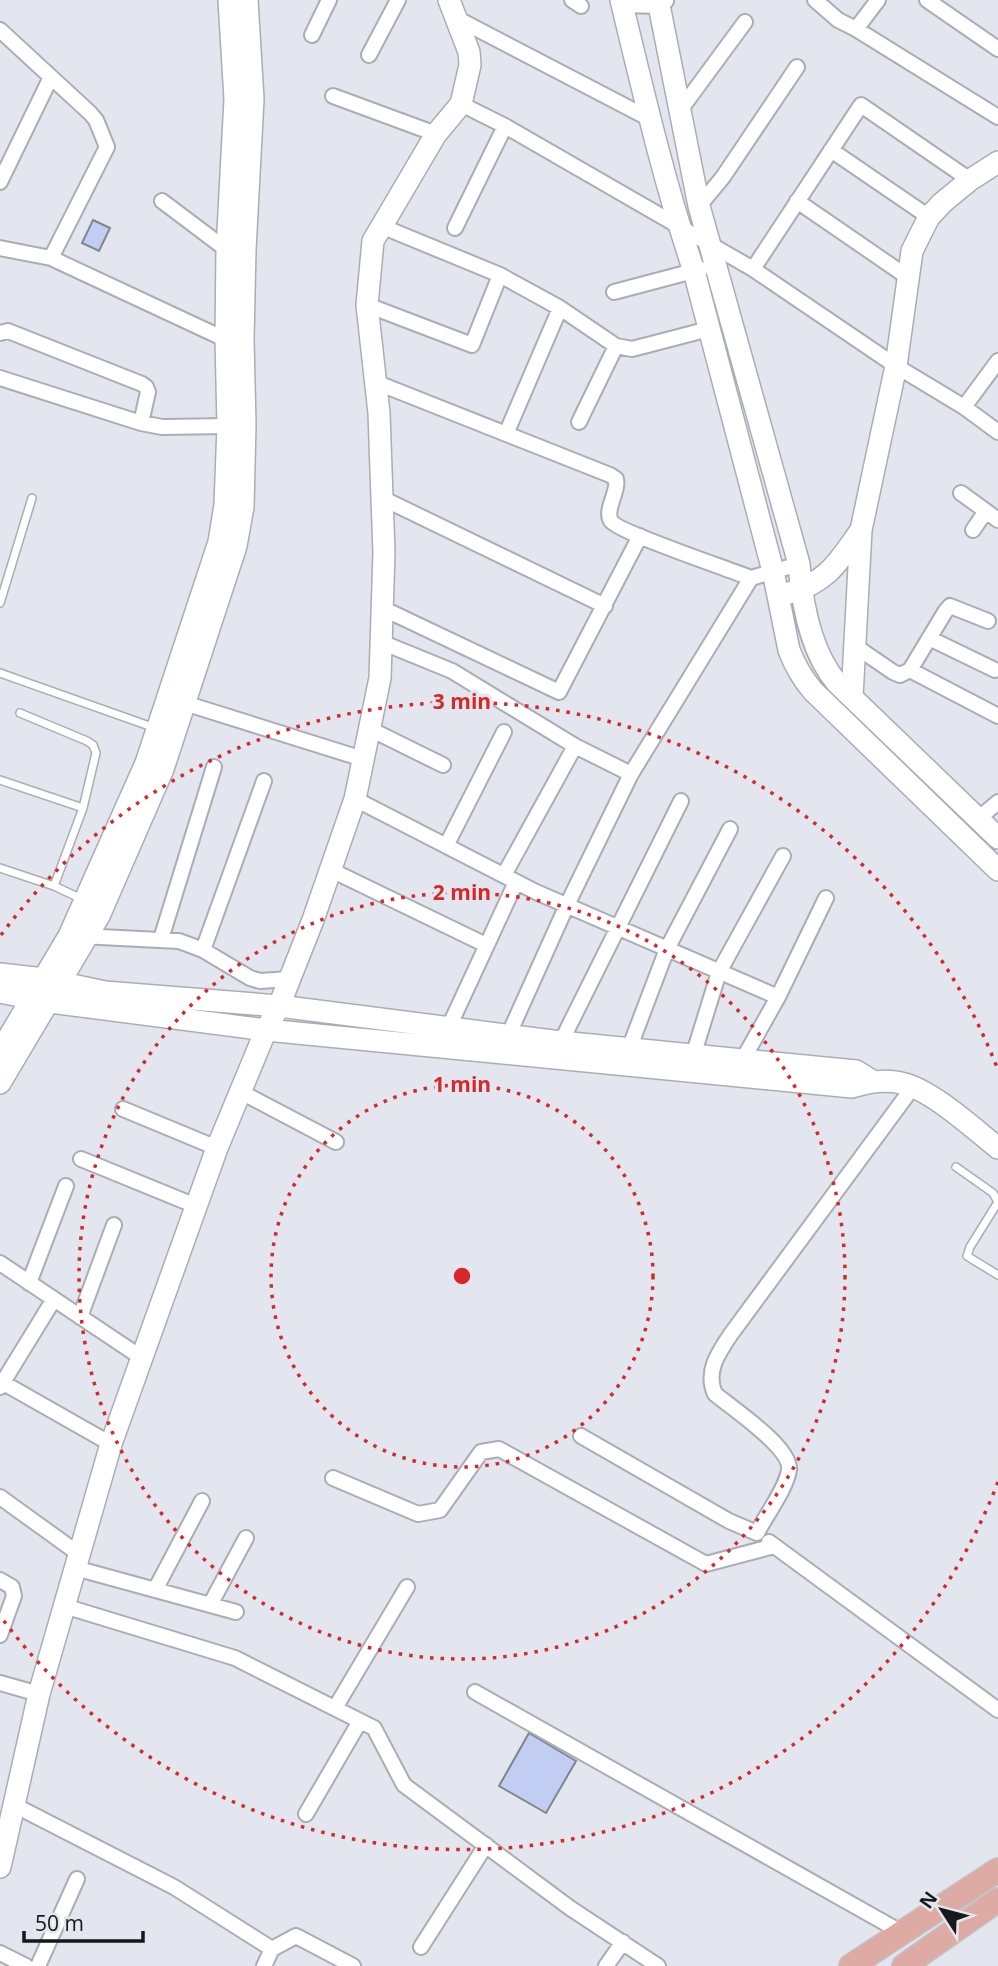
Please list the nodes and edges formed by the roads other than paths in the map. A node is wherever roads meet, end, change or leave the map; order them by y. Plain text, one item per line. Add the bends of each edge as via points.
1 (229, 0) edge
2 (247, 0) edge
3 (329, 0) edge
4 (398, 0) edge
5 (815, 0) edge
6 (878, 0) edge
7 (927, 0) edge
8 (661, 2) edge
9 (622, 3) edge
10 (453, 9) edge
11 (745, 22) dead end
12 (856, 29) junction
13 (0, 30) edge
14 (312, 35) dead end
15 (998, 49) edge
16 (369, 55) dead end
17 (243, 66) junction
18 (797, 66) dead end
19 (51, 77) junction
20 (333, 96) dead end
21 (461, 104) junction
22 (681, 109) junction
23 (998, 117) edge
24 (650, 120) junction
25 (505, 126) junction
26 (436, 134) junction
27 (831, 150) junction
28 (998, 162) edge
29 (970, 180) junction
30 (0, 182) edge
31 (163, 201) dead end
32 (797, 201) junction
33 (699, 206) junction
34 (929, 217) junction
35 (380, 226) junction
36 (455, 228) dead end
37 (680, 228) junction
38 (0, 248) edge
39 (227, 250) junction
40 (715, 256) junction
41 (51, 258) junction
42 (753, 269) junction
43 (694, 271) junction
44 (500, 275) junction
45 (909, 278) junction
46 (614, 292) dead end
47 (367, 305) junction
48 (560, 309) junction
49 (709, 329) junction
50 (0, 333) edge
51 (235, 343) junction
52 (616, 346) junction
53 (998, 361) edge
54 (896, 366) junction
55 (0, 378) edge
56 (375, 382) junction
57 (964, 407) junction
58 (579, 422) dead end
59 (141, 423) junction
60 (228, 426) junction
61 (998, 432) edge
62 (506, 434) junction
63 (961, 493) dead end
64 (32, 498) dead end
65 (382, 498) junction
66 (992, 515) edge
67 (861, 530) junction
68 (973, 530) dead end
69 (640, 536) junction
70 (799, 564) junction
71 (773, 571) junction
72 (751, 578) junction
73 (801, 590) junction
74 (778, 596) junction
75 (0, 603) edge
76 (605, 606) junction
77 (382, 608) junction
78 (988, 621) dead end
79 (929, 638) junction
80 (381, 642) junction
81 (855, 646) junction
82 (909, 670) junction
83 (995, 670) dead end
84 (0, 673) edge
85 (852, 697) junction
86 (177, 701) junction
87 (20, 713) dead end
88 (998, 716) edge
89 (158, 729) junction
90 (370, 729) junction
91 (504, 732) dead end
92 (575, 746) junction
93 (363, 759) junction
94 (443, 765) dead end
95 (214, 767) dead end
96 (631, 774) junction
97 (0, 780) edge
98 (264, 781) dead end
99 (355, 799) junction
100 (681, 801) dead end
101 (998, 802) edge
102 (83, 808) junction
103 (978, 819) junction
104 (730, 830) dead end
105 (998, 838) edge
106 (446, 846) junction
107 (783, 856) dead end
108 (0, 868) edge
109 (331, 870) junction
110 (998, 870) edge
111 (510, 878) junction
112 (54, 886) junction
113 (826, 898) dead end
114 (86, 901) junction
115 (566, 905) junction
116 (617, 927) junction
117 (78, 936) junction
118 (161, 939) junction
119 (486, 945) junction
120 (667, 949) junction
121 (204, 950) junction
122 (719, 972) junction
123 (0, 974) edge
124 (289, 979) junction
125 (52, 981) junction
126 (0, 992) edge
127 (778, 997) junction
128 (41, 1000) junction
129 (279, 1006) junction
130 (448, 1029) junction
131 (266, 1030) junction
132 (508, 1036) junction
133 (561, 1042) junction
134 (629, 1049) junction
135 (0, 1052) edge
136 (693, 1056) junction
137 (742, 1061) junction
138 (872, 1081) junction
139 (0, 1083) edge
140 (914, 1087) junction
141 (241, 1092) junction
142 (122, 1108) dead end
143 (336, 1142) dead end
144 (217, 1148) junction
145 (998, 1148) edge
146 (80, 1159) dead end
147 (956, 1167) dead end
148 (66, 1186) dead end
149 (196, 1206) junction
150 (114, 1225) dead end
151 (0, 1263) edge
152 (998, 1275) edge
153 (29, 1283) junction
154 (54, 1299) junction
155 (80, 1317) junction
156 (142, 1358) junction
157 (1, 1384) edge
158 (581, 1436) dead end
159 (111, 1444) junction
160 (333, 1478) dead end
161 (0, 1497) edge
162 (202, 1501) dead end
163 (757, 1533) junction
164 (246, 1538) dead end
165 (774, 1546) junction
166 (77, 1561) junction
167 (0, 1580) edge
168 (408, 1587) dead end
169 (155, 1590) junction
170 (211, 1605) junction
171 (64, 1606) junction
172 (236, 1612) dead end
173 (0, 1635) edge
174 (0, 1683) edge
175 (475, 1692) dead end
176 (39, 1694) junction
177 (335, 1708) junction
178 (998, 1710) edge
179 (360, 1721) junction
180 (14, 1805) junction
181 (306, 1814) dead end
182 (486, 1845) junction
183 (0, 1867) edge
184 (998, 1870) edge
185 (77, 1879) dead end
186 (998, 1901) edge
187 (901, 1932) junction
188 (623, 1942) junction
189 (421, 1947) dead end
190 (272, 1949) junction
191 (0, 1953) edge
192 (26, 1966) edge
193 (38, 1966) edge
194 (264, 1966) edge
195 (353, 1966) edge
196 (606, 1966) edge
197 (657, 1966) edge
198 (851, 1966) edge
199 (904, 1966) edge

1 - 17 street
2 - 17 street
3 - 14 street
4 - 16 street
5 - 12 street
6 - 12 street
7 - 15 street
8 - 9 street
8 - 22 street
9 - 24 street
10 - 21 street via 469,52
10 - 24 street
11 - 22 street
12 - 23 street
13 - 19 street
17 - 39 street via 235,99
17 - 51 street via 253,99
18 - 33 street
19 - 30 street
19 - 41 street via 96,120 107,147
20 - 26 street
21 - 25 street
21 - 26 street
22 - 33 street
24 - 37 street
25 - 36 street
25 - 37 street
26 - 35 street
27 - 29 street via 861,104
27 - 32 street
27 - 34 street
28 - 29 street
29 - 34 street
31 - 39 street
32 - 42 street
32 - 45 street
33 - 40 street
34 - 45 street via 912,251
35 - 44 street
35 - 47 street via 373,241
37 - 40 street
37 - 43 street
38 - 41 street
39 - 51 street
40 - 42 street
40 - 43 street
40 - 70 street
41 - 51 street
42 - 54 street
43 - 46 street
43 - 49 street
44 - 47 street via 472,345
44 - 48 street
45 - 54 street
47 - 56 street
48 - 52 street
48 - 62 street
49 - 52 street via 632,349
49 - 71 street
50 - 59 street via 8,331 142,384 148,393
51 - 60 street
51 - 86 street via 245,425 243,507 229,570
52 - 58 street
53 - 57 street
54 - 57 street
54 - 67 street
55 - 59 street
56 - 62 street
56 - 65 street
57 - 61 street
59 - 60 street
60 - 86 street via 219,542
62 - 69 street via 616,479 609,518
63 - 66 street
64 - 75 lane
65 - 76 street
65 - 77 street
66 - 68 street
67 - 73 street via 829,574
67 - 81 street
69 - 72 street
69 - 76 street
70 - 71 street
70 - 73 street
71 - 72 street
71 - 74 street
72 - 96 street
73 - 74 street
73 - 85 street via 818,656
74 - 110 street via 789,650 806,683
76 - 77 street via 559,692
77 - 80 street
78 - 79 street via 950,606
79 - 82 street
79 - 83 street
80 - 90 street via 380,678
80 - 92 street via 452,671
81 - 82 street via 893,672 900,675
81 - 85 street
82 - 88 street
84 - 89 lane
85 - 103 street
86 - 89 street
86 - 93 street
86 - 117 street via 163,769 99,916
87 - 102 lane via 93,745 96,752
89 - 114 street
90 - 93 street
90 - 94 street
91 - 106 street
92 - 96 street
92 - 111 street
93 - 99 street
95 - 118 street
96 - 115 street
97 - 102 lane
98 - 121 street
99 - 106 street
99 - 109 street
100 - 116 street
101 - 103 street
102 - 112 lane
103 - 105 street
104 - 120 street
106 - 111 street
107 - 122 street
108 - 112 lane
109 - 119 street
109 - 124 street
111 - 115 street
111 - 119 street
112 - 114 lane
113 - 127 street
114 - 117 street
115 - 116 street
115 - 132 street
116 - 120 street
116 - 133 street
117 - 118 street
117 - 125 street
118 - 121 street
119 - 130 street
120 - 122 street
120 - 134 street
121 - 124 street via 250,978
122 - 127 street
122 - 136 street
123 - 125 street
124 - 129 street
125 - 128 street
125 - 129 street via 105,992
126 - 128 street
127 - 137 street
128 - 131 street
128 - 135 street
128 - 139 street
129 - 130 street
129 - 131 street
130 - 132 street
131 - 138 street via 852,1087
131 - 141 street
132 - 133 street
133 - 134 street
134 - 136 street
136 - 137 street
137 - 138 street via 856,1071
138 - 140 street
140 - 145 street
140 - 163 street via 731,1334 712,1369 710,1383 715,1394 778,1446 788,1460 786,1482
141 - 143 street
141 - 144 street
142 - 144 street
144 - 149 street
146 - 149 street
147 - 152 lane via 993,1193 998,1202 967,1256
148 - 153 street
149 - 156 street
150 - 155 street
151 - 153 street
153 - 154 street
154 - 155 street
154 - 157 street
155 - 156 street
156 - 159 street
157 - 159 street
158 - 163 street
159 - 166 street
160 - 165 street via 418,1514 440,1510 481,1452 499,1449 706,1564
161 - 166 street
162 - 169 street
163 - 165 street
164 - 170 street
165 - 178 street
166 - 169 street
166 - 171 street
167 - 173 street via 12,1587 14,1596
168 - 177 street
169 - 170 street
170 - 172 street
171 - 176 street
171 - 177 street via 235,1658
174 - 176 street
175 - 187 street
176 - 180 street
177 - 179 street
179 - 181 street
179 - 182 street via 374,1728 404,1785
180 - 183 street
180 - 190 street via 174,1887
182 - 188 street
182 - 189 street
184 - 187 main road
185 - 193 street
186 - 199 main road
187 - 198 main road
188 - 196 street
188 - 197 street
190 - 194 street
190 - 195 street via 296,1936
191 - 192 street

